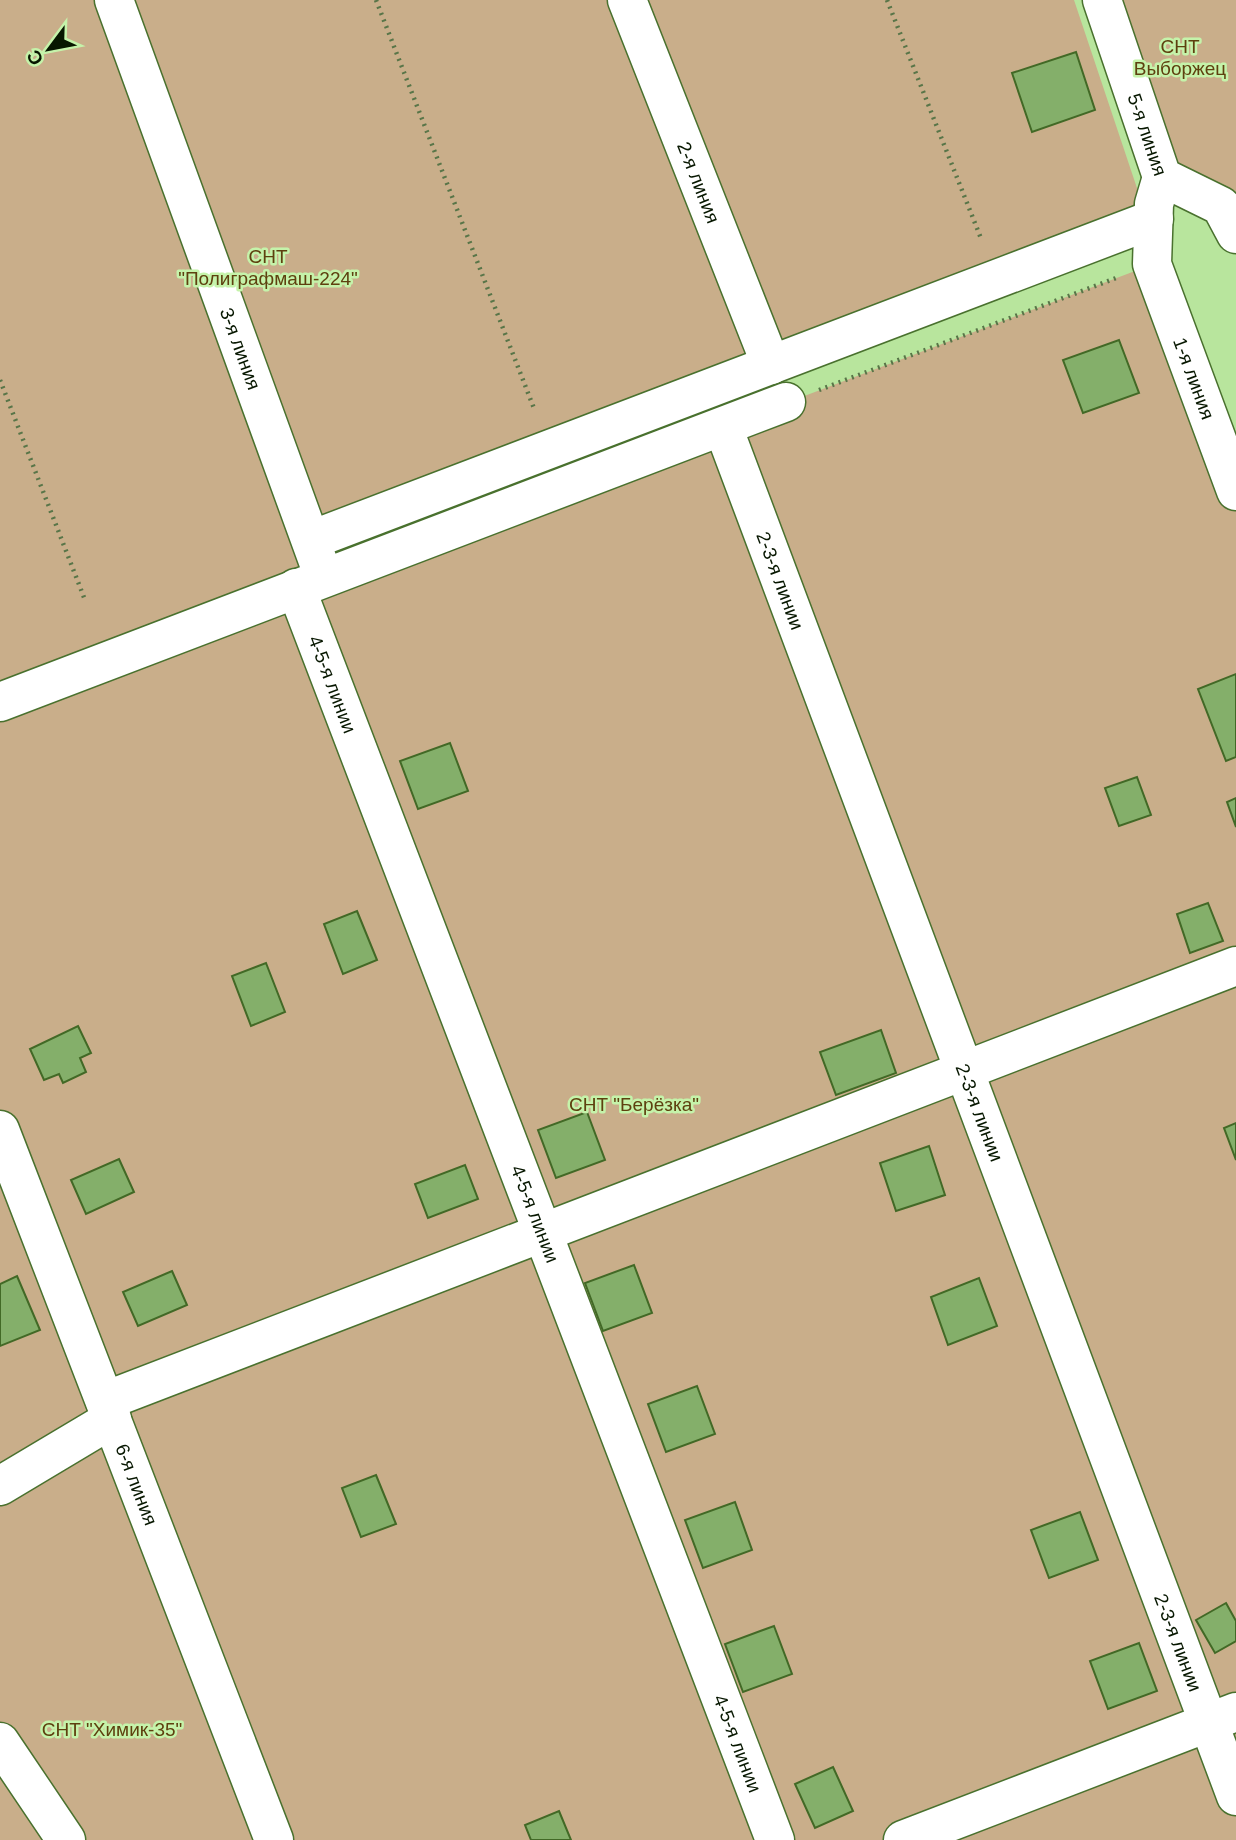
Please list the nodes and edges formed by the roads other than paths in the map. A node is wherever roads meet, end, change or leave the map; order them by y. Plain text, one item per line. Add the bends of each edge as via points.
1 (114, 0) edge
2 (627, 0) edge
3 (1102, 0) edge
4 (1162, 177) junction
5 (1154, 219) junction
6 (1236, 234) edge
7 (771, 365) junction
8 (786, 402) road end
9 (723, 426) junction
10 (1236, 491) edge
11 (310, 540) junction
12 (310, 583) junction
13 (0, 702) edge
14 (1236, 966) edge
15 (964, 1071) junction
16 (0, 1130) edge
17 (543, 1233) junction
18 (108, 1410) junction
19 (0, 1486) edge
20 (1222, 1717) edge
21 (0, 1742) edge
22 (1236, 1796) edge
23 (66, 1840) edge
24 (274, 1840) edge
25 (775, 1840) edge
26 (903, 1840) edge

1 - 11 street, 3-я линия
2 - 7 street, 2-я линия
3 - 4 street, 5-я линия
4 - 5 street
4 - 6 street, 5-я линия via 1221,206
5 - 7 street
5 - 10 street, 1-я линия via 1152,264
7 - 11 street
8 - 9 street
9 - 12 street
9 - 15 street, 2-3-я линии
11 - 12 street, 3-я линия
12 - 13 street
12 - 17 street, 4-5-я линии
14 - 15 street
15 - 17 street
15 - 20 street, 2-3-я линии
16 - 18 street, 6-я линия
17 - 18 street
17 - 25 street, 4-5-я линии
18 - 19 street
18 - 24 street, 6-я линия
20 - 22 street, 2-3-я линии
20 - 26 street
21 - 23 street

